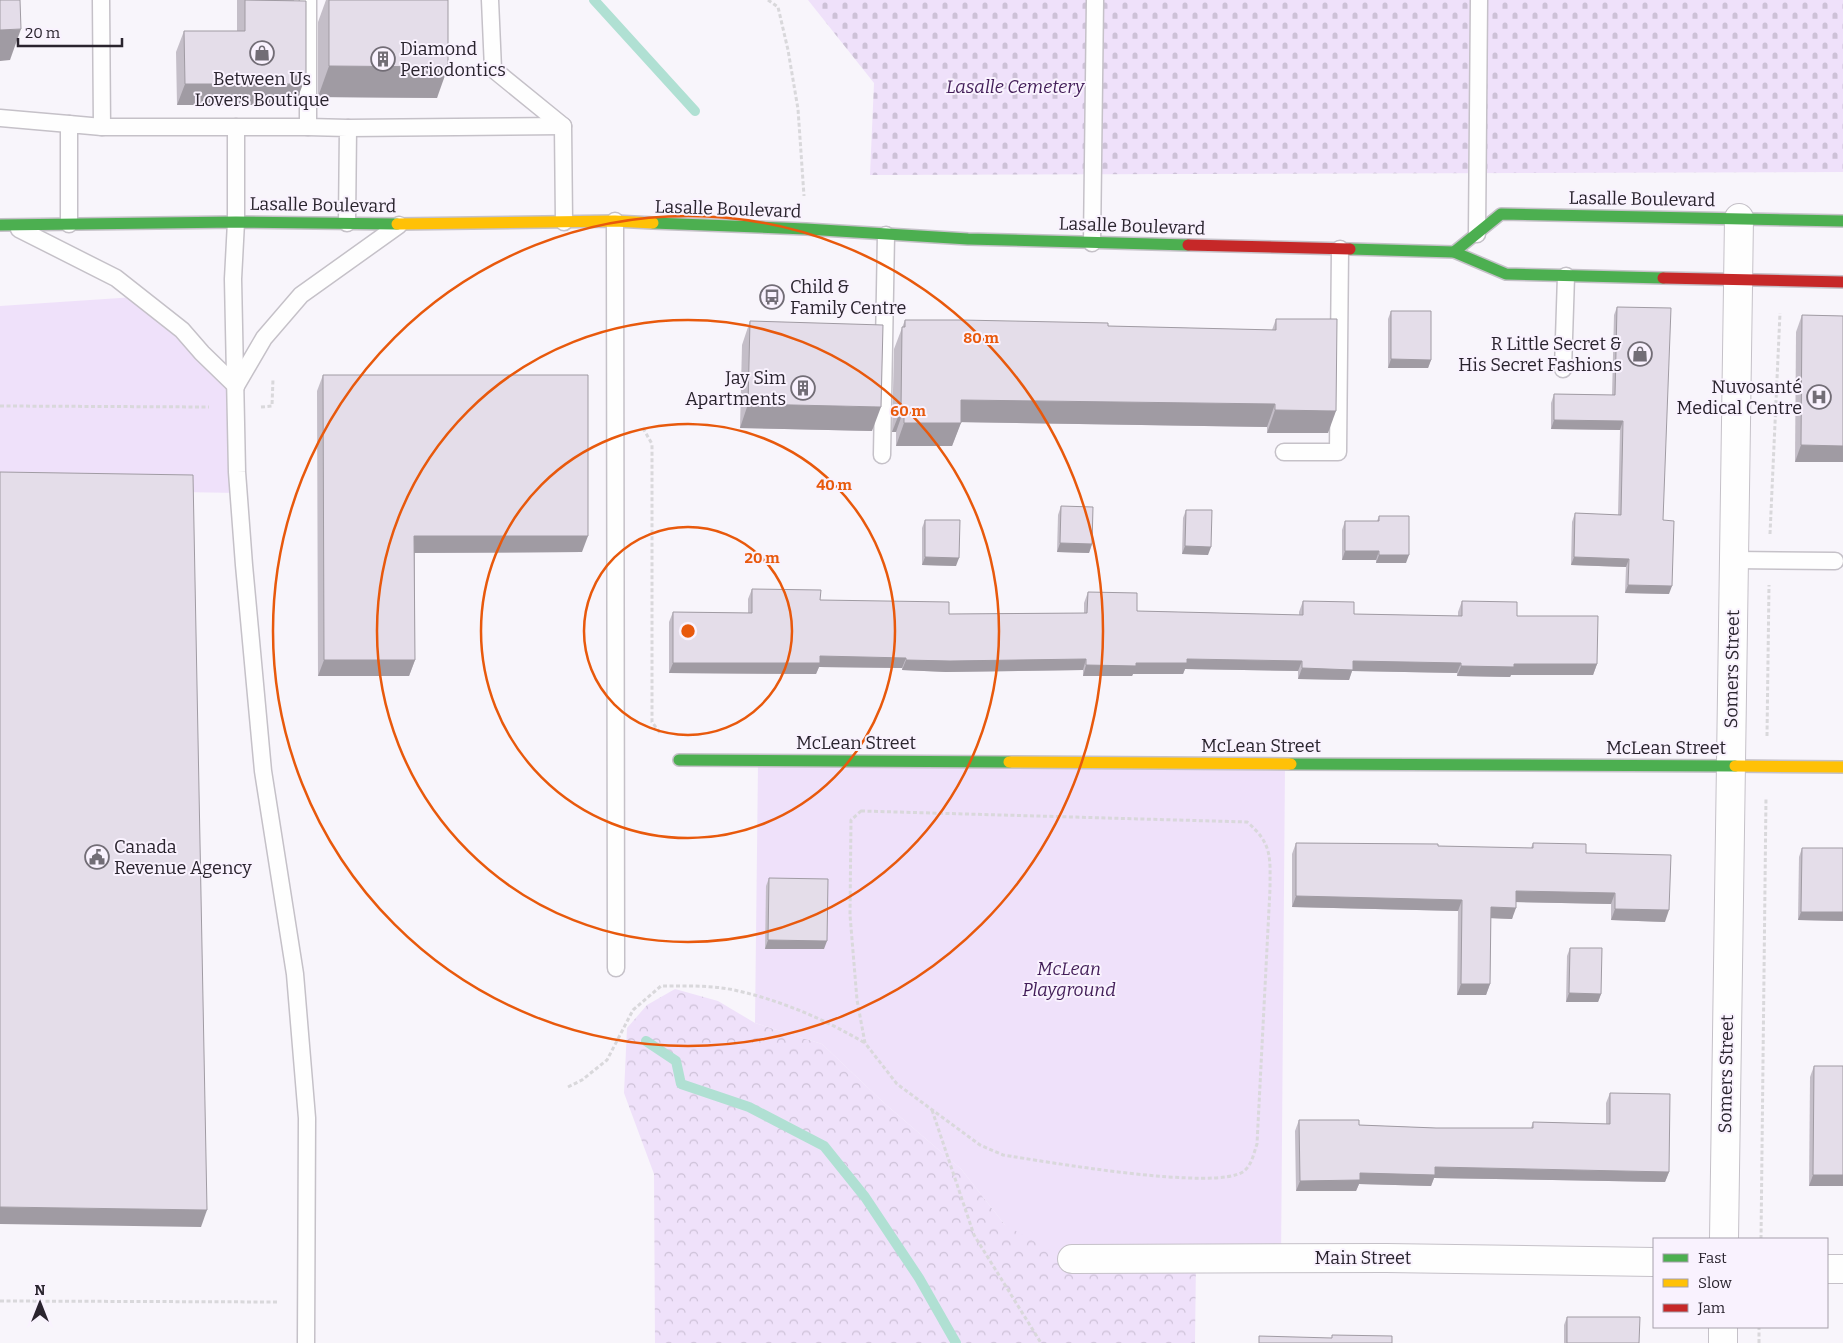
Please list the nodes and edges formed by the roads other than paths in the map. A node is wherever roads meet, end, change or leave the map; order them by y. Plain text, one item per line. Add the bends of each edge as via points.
1 (101, 0) edge
2 (308, 0) edge
3 (490, 0) edge
4 (1095, 0) edge
5 (1479, 0) edge
6 (0, 118) edge
7 (69, 124) junction
8 (563, 126) junction
9 (102, 127) junction
10 (236, 127) junction
11 (308, 127) junction
12 (348, 128) junction
13 (1739, 218) junction
14 (615, 221) junction
15 (1843, 221) edge
16 (236, 222) junction
17 (564, 222) junction
18 (347, 223) junction
19 (69, 224) junction
20 (400, 224) junction
21 (6, 225) edge
22 (886, 234) junction
23 (1477, 234) junction
24 (1092, 243) junction
25 (1340, 250) junction
26 (1454, 252) junction
27 (1566, 276) junction
28 (1738, 280) junction
29 (1843, 282) edge
30 (1563, 369) dead end
31 (236, 386) junction
32 (1284, 452) dead end
33 (882, 455) dead end
34 (1734, 560) junction
35 (1835, 561) dead end
36 (679, 760) road end
37 (1731, 766) junction
38 (1843, 767) edge
39 (616, 968) dead end
40 (1724, 1238) edge
41 (1072, 1260) dead end
42 (1653, 1262) edge
43 (1828, 1269) edge
44 (1843, 1269) edge
45 (1723, 1328) edge
46 (306, 1343) edge
47 (1722, 1343) edge

1 - 9 lane
2 - 11 lane
3 - 8 lane via 493,69
4 - 24 lane
5 - 23 lane
6 - 7 lane
7 - 9 lane
7 - 19 lane
8 - 12 lane
8 - 17 lane
9 - 10 lane
10 - 11 lane
10 - 16 lane
11 - 12 lane
12 - 18 lane
13 - 15 main road, Lasalle Boulevard
13 - 23 main road, Lasalle Boulevard via 1501,214
13 - 28 street, Somers Street
14 - 17 main road, Lasalle Boulevard
14 - 22 main road, Lasalle Boulevard
14 - 39 lane
16 - 18 main road, Lasalle Boulevard
16 - 19 main road, Lasalle Boulevard
16 - 31 lane via 233,279
17 - 20 main road, Lasalle Boulevard
18 - 20 main road, Lasalle Boulevard
19 - 21 main road, Lasalle Boulevard
20 - 31 lane via 302,295 264,338
21 - 31 lane via 116,278 182,330
22 - 24 main road, Lasalle Boulevard
22 - 33 lane
23 - 26 main road, Lasalle Boulevard
24 - 25 main road, Lasalle Boulevard
25 - 26 main road, Lasalle Boulevard
25 - 32 lane via 1338,452
26 - 27 main road, Lasalle Boulevard via 1506,274
27 - 28 main road, Lasalle Boulevard
27 - 30 lane
28 - 29 main road, Lasalle Boulevard
28 - 34 street, Somers Street
31 - 46 lane via 237,472 262,761 295,974 307,1118
34 - 35 lane
34 - 37 street, Somers Street
36 - 37 main road, McLean Street
37 - 38 main road, McLean Street
37 - 40 street, Somers Street
41 - 42 street, Main Street via 1386,1258
43 - 44 street
45 - 47 street

